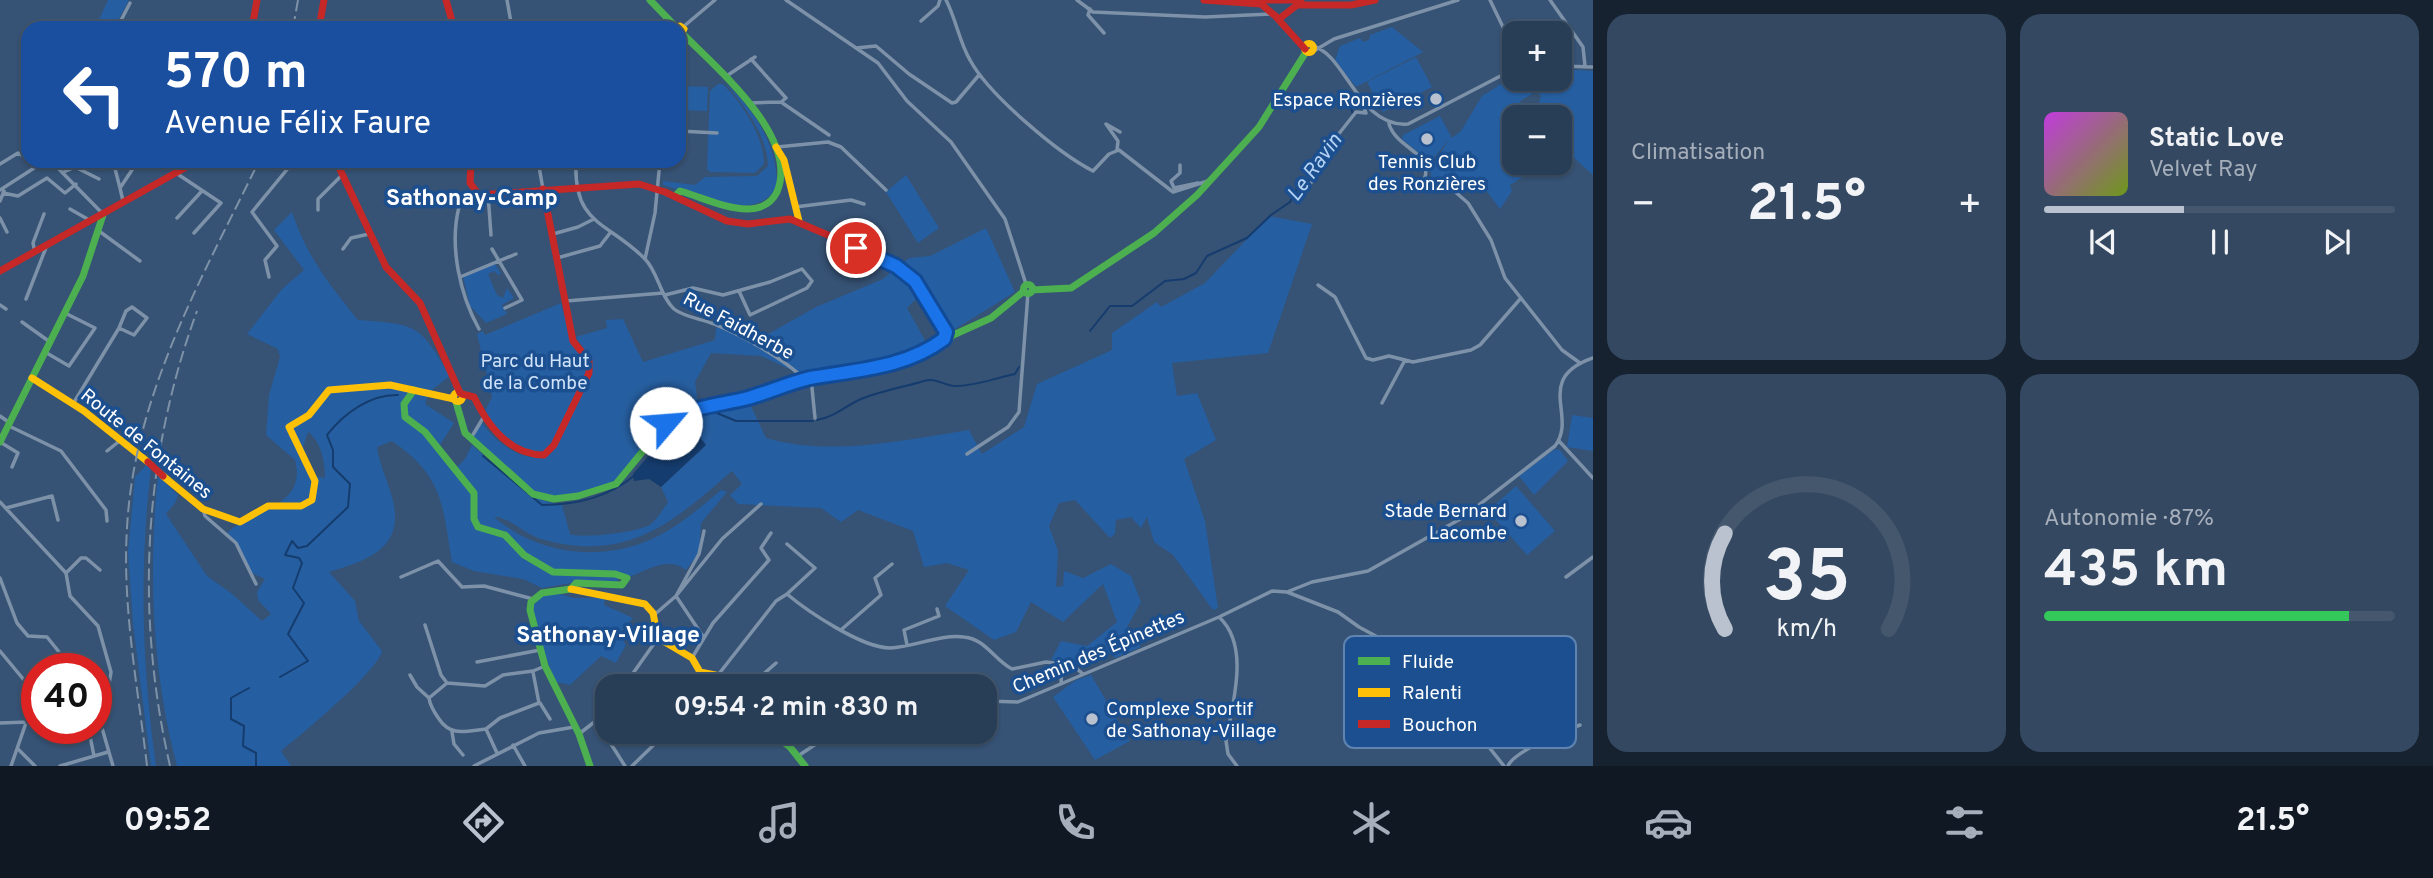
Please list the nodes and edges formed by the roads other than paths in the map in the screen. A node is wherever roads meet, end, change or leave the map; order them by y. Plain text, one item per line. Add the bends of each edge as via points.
1 (257, 0) edge
2 (324, 0) edge
3 (446, 0) edge
4 (507, 0) edge
5 (649, 0) edge
6 (715, 0) edge
7 (787, 0) edge
8 (940, 0) edge
9 (946, 0) edge
10 (1077, 0) edge
11 (1205, 0) edge
12 (1376, 0) edge
13 (1458, 0) edge
14 (1490, 0) edge
15 (1550, 0) edge
16 (1357, 1) edge
17 (130, 3) dead end
18 (1440, 3) edge
19 (1091, 10) junction
20 (1278, 11) junction
21 (121, 21) edge
22 (253, 21) edge
23 (320, 21) edge
24 (452, 21) edge
25 (511, 21) edge
26 (671, 21) edge
27 (921, 21) dead end
28 (686, 25) edge
29 (1502, 25) edge
30 (1104, 33) dead end
31 (686, 37) edge
32 (856, 48) junction
33 (1311, 48) junction
34 (1572, 66) edge
35 (1585, 66) junction
36 (1593, 67) edge
37 (979, 75) junction
38 (1502, 75) edge
39 (724, 78) junction
40 (1359, 97) junction
41 (751, 103) junction
42 (781, 103) junction
43 (1389, 124) junction
44 (686, 131) edge
45 (1120, 132) dead end
46 (717, 133) dead end
47 (829, 135) dead end
48 (1117, 150) junction
49 (778, 152) junction
50 (21, 155) edge
51 (0, 163) edge
52 (1180, 165) dead end
53 (34, 168) edge
54 (59, 168) edge
55 (73, 168) edge
56 (77, 168) edge
57 (115, 168) edge
58 (133, 168) edge
59 (185, 168) edge
60 (288, 168) edge
61 (339, 168) edge
62 (471, 168) edge
63 (539, 168) edge
64 (576, 168) edge
65 (659, 168) edge
66 (64, 172) junction
67 (176, 173) junction
68 (342, 175) junction
69 (99, 179) dead end
70 (1211, 180) junction
71 (1199, 183) junction
72 (76, 184) junction
73 (1307, 186) dead end
74 (575, 187) junction
75 (658, 187) junction
76 (120, 188) junction
77 (3, 190) edge
78 (543, 190) junction
79 (886, 190) dead end
80 (473, 191) junction
81 (201, 192) junction
82 (488, 194) junction
83 (675, 196) junction
84 (0, 201) edge
85 (123, 203) junction
86 (864, 204) dead end
87 (795, 207) junction
88 (70, 209) dead end
89 (318, 210) dead end
90 (44, 214) dead end
91 (103, 215) junction
92 (0, 218) edge
93 (177, 218) dead end
94 (594, 219) junction
95 (91, 221) junction
96 (799, 221) junction
97 (99, 231) junction
98 (7, 232) dead end
99 (194, 233) dead end
100 (610, 233) junction
101 (369, 234) junction
102 (551, 234) junction
103 (491, 235) dead end
104 (47, 246) junction
105 (342, 248) dead end
106 (492, 249) dead end
107 (35, 252) junction
108 (516, 254) dead end
109 (555, 258) junction
110 (645, 259) junction
111 (497, 260) junction
112 (140, 261) dead end
113 (0, 271) edge
114 (269, 277) dead end
115 (460, 277) junction
116 (1318, 285) dead end
117 (1028, 290) junction
118 (739, 291) junction
119 (664, 294) junction
120 (1521, 298) junction
121 (26, 299) dead end
122 (564, 302) junction
123 (0, 305) edge
124 (505, 308) dead end
125 (6, 309) dead end
126 (64, 312) junction
127 (22, 322) dead end
128 (119, 328) junction
129 (479, 328) dead end
130 (947, 336) junction
131 (50, 342) junction
132 (45, 352) junction
133 (1593, 358) edge
134 (1405, 360) junction
135 (1580, 363) junction
136 (32, 377) junction
137 (808, 379) junction
138 (414, 390) junction
139 (458, 397) junction
140 (1382, 403) dead end
141 (73, 404) junction
142 (0, 416) edge
143 (483, 418) junction
144 (816, 418) dead end
145 (9, 425) junction
146 (122, 439) junction
147 (472, 439) junction
148 (1559, 441) junction
149 (0, 442) edge
150 (107, 451) dead end
151 (967, 454) dead end
152 (12, 467) dead end
153 (1593, 478) edge
154 (0, 502) edge
155 (761, 503) dead end
156 (6, 508) junction
157 (202, 509) junction
158 (58, 520) dead end
159 (107, 521) dead end
160 (704, 531) dead end
161 (771, 533) dead end
162 (787, 544) dead end
163 (1593, 557) edge
164 (892, 564) dead end
165 (100, 570) dead end
166 (66, 573) junction
167 (1566, 577) dead end
168 (401, 578) dead end
169 (0, 579) edge
170 (256, 584) dead end
171 (571, 589) junction
172 (1287, 592) junction
173 (787, 594) junction
174 (676, 596) junction
175 (533, 599) junction
176 (937, 610) dead end
177 (654, 615) junction
178 (1220, 617) junction
179 (425, 625) dead end
180 (842, 629) junction
181 (1376, 636) edge
182 (658, 638) junction
183 (704, 638) junction
184 (907, 645) junction
185 (540, 650) junction
186 (0, 651) edge
187 (60, 653) edge
188 (106, 653) edge
189 (692, 657) junction
190 (477, 662) dead end
191 (776, 663) dead end
192 (1062, 664) junction
193 (545, 666) junction
194 (533, 671) junction
195 (703, 673) joint
196 (632, 674) edge
197 (710, 674) edge
198 (719, 674) edge
199 (764, 674) edge
200 (1083, 674) junction
201 (410, 675) dead end
202 (21, 677) edge
203 (447, 683) junction
204 (1061, 684) junction
205 (429, 698) junction
206 (997, 701) edge
207 (539, 703) junction
208 (550, 719) dead end
209 (21, 722) edge
210 (0, 723) edge
211 (595, 723) edge
212 (1580, 725) dead end
213 (1576, 727) edge
214 (486, 729) junction
215 (577, 731) junction
216 (452, 732) junction
217 (21, 741) edge
218 (92, 744) edge
219 (106, 744) edge
220 (611, 744) edge
221 (656, 744) edge
222 (782, 744) edge
223 (820, 744) edge
224 (513, 745) junction
225 (1491, 748) edge
226 (1530, 748) edge
227 (18, 749) junction
228 (108, 752) junction
229 (497, 753) junction
230 (463, 755) dead end
231 (94, 756) junction
232 (800, 762) edge
233 (11, 766) edge
234 (33, 766) edge
235 (60, 766) edge
236 (113, 766) edge
237 (474, 766) edge
238 (525, 766) edge
239 (590, 766) edge
240 (625, 766) edge
241 (632, 766) edge
242 (1237, 766) edge
243 (1506, 766) edge

1 - 22 street
2 - 23 street
3 - 24 street
4 - 25 street
5 - 26 street
6 - 28 street
7 - 32 street
8 - 27 street
9 - 37 street via 965,52
10 - 19 street
11 - 20 street via 1243,2
12 - 16 street
13 - 18 street
14 - 29 street
15 - 35 street via 1583,47
16 - 20 street
17 - 21 street
18 - 33 street
19 - 20 street via 1205,17
19 - 30 street via 1088,15
20 - 33 street via 1283,27
31 - 39 street
32 - 37 street via 876,46 952,103
32 - 117 street via 878,63 907,101 966,160 1005,219
33 - 40 street via 1329,58
33 - 70 street via 1263,123
34 - 35 street
35 - 36 street
37 - 48 street via 1022,118 1088,169 1097,171
38 - 43 street via 1408,124
39 - 41 street
39 - 42 street via 753,58 786,98
40 - 43 street
40 - 73 street via 1366,113 1356,111 1319,159
41 - 42 street
41 - 49 street
42 - 47 street
43 - 120 street via 1394,136 1426,162 1427,187 1453,190 1468,203 1491,240 1505,278
44 - 46 street
45 - 48 street via 1106,124 1118,141
48 - 71 street via 1173,192
49 - 79 street via 828,142 841,147
49 - 83 street via 779,186 773,200 760,208 737,207 680,191
49 - 87 street
50 - 51 street
52 - 71 street via 1180,173 1171,181 1174,188
53 - 77 street
54 - 66 street
55 - 66 street
56 - 69 street
57 - 76 street
58 - 76 street
59 - 67 street
60 - 114 street via 252,212 277,246 265,260
61 - 68 street
62 - 80 street
63 - 78 street
64 - 74 street
65 - 75 street
66 - 72 street
67 - 81 street
67 - 85 street
68 - 89 street via 318,199
68 - 101 street
70 - 71 street
70 - 117 street via 1154,233 1079,284
72 - 77 street via 65,193 47,178 18,196
72 - 91 street
74 - 75 street via 615,183
74 - 78 street
74 - 94 street
75 - 83 street
75 - 110 street
76 - 85 street
77 - 84 street
78 - 82 street
78 - 102 street
80 - 82 street
80 - 115 street via 459,207 456,253
81 - 93 street
81 - 99 street via 221,203
82 - 103 street
83 - 96 street via 740,224 782,216
85 - 91 street
86 - 87 street via 851,200
87 - 96 street
88 - 95 street
90 - 107 street via 33,243
91 - 95 street
91 - 97 street
92 - 98 street
94 - 100 street
94 - 102 street
95 - 104 street
96 - 130 street via 896,266 915,281
97 - 112 street
97 - 126 street
100 - 109 street via 600,246
100 - 110 street
101 - 105 street via 351,238
101 - 139 street via 392,276 420,303 457,384
102 - 109 street
104 - 107 street
104 - 121 street
106 - 111 street
107 - 113 street
108 - 111 street
109 - 122 street
110 - 119 street, Rue Faidherbe
111 - 115 street
111 - 124 street via 522,300
115 - 129 street
116 - 134 street via 1335,297 1366,358
117 - 130 street via 991,318
117 - 151 street via 1019,412 1008,427
118 - 118 street via 802,269 812,281 807,288 750,316
118 - 119 street via 723,295 693,288
119 - 122 street
119 - 137 street, Rue Faidherbe via 678,312 716,325
120 - 134 street via 1480,345 1413,362
120 - 135 street via 1562,350
122 - 143 street via 573,341 590,367 554,445 544,455 532,455 496,434
123 - 125 street
126 - 131 street
126 - 132 street via 95,328 69,366
127 - 131 street
128 - 128 street via 132,307 148,318 134,335
128 - 141 street
130 - 137 street via 916,355
131 - 132 street
132 - 136 street
133 - 135 street
134 - 140 street
135 - 148 street via 1561,384
136 - 141 street, Route de Fontaines
136 - 145 street
137 - 144 street, Rue Faidherbe
137 - 147 street via 687,410 666,423 616,484 578,496 554,499 533,494
138 - 139 street
138 - 157 street, Route de Fontaines via 390,385 329,390 309,415 289,427 316,489 307,504 268,506 240,522
138 - 171 street via 404,404 405,417 425,432 474,493 473,521 478,527 505,536 548,570 626,578 622,585 576,583
139 - 143 street via 471,397
139 - 147 street
141 - 146 street, Route de Fontaines
142 - 145 street
143 - 147 street
145 - 149 street
145 - 159 street via 61,451 106,510
146 - 150 street
146 - 157 street, Route de Fontaines, bridge
148 - 153 street
148 - 172 street, Chemin des Épinettes via 1462,518 1368,572 1312,582
149 - 152 street via 18,453
154 - 156 street
155 - 174 street via 722,539
156 - 158 street via 52,496
156 - 166 street
157 - 170 street via 236,543
160 - 174 street via 699,554
161 - 183 street via 761,548 769,560
162 - 173 street via 815,568
163 - 167 street
164 - 180 street via 875,578 881,595
165 - 166 street via 81,558
166 - 188 street via 70,596 98,626
168 - 175 street via 438,561 462,587 484,586
169 - 187 street via 16,623 28,636 47,637
171 - 175 street via 542,593
171 - 177 street via 577,594 631,600 649,607
172 - 178 street, Chemin des Épinettes via 1272,591
172 - 181 street via 1338,612
173 - 180 street via 807,612
173 - 198 street via 776,601
174 - 177 street
174 - 183 street
175 - 185 street via 530,610
176 - 184 street via 939,616 904,630
177 - 182 street
178 - 200 street, Chemin des Épinettes
178 - 242 street via 1237,661 1226,741
179 - 203 street
180 - 184 street via 877,646
182 - 189 street
182 - 196 street
183 - 189 street
184 - 192 street via 965,637 981,643 1013,669 1046,662
185 - 190 street
185 - 193 street
186 - 202 street
189 - 195 street
191 - 199 street
192 - 200 street
192 - 204 street
193 - 194 street
193 - 215 street
194 - 203 street via 503,674 485,686
194 - 207 street
195 - 197 street
200 - 204 street, Chemin des Épinettes
201 - 205 street
203 - 205 street
204 - 206 street, Chemin des Épinettes via 1018,702
205 - 216 street via 430,706
207 - 208 street
207 - 214 street via 500,718
209 - 210 street
211 - 215 street
212 - 213 street
214 - 216 street
214 - 229 street
215 - 224 street via 543,731
215 - 239 street
216 - 230 street
217 - 227 street
218 - 231 street
219 - 228 street
220 - 240 street
221 - 241 street
222 - 232 street
223 - 232 street
224 - 229 street
224 - 238 street
225 - 243 street
226 - 243 street
227 - 233 street
227 - 234 street
228 - 231 street
228 - 236 street
229 - 237 street
231 - 235 street

